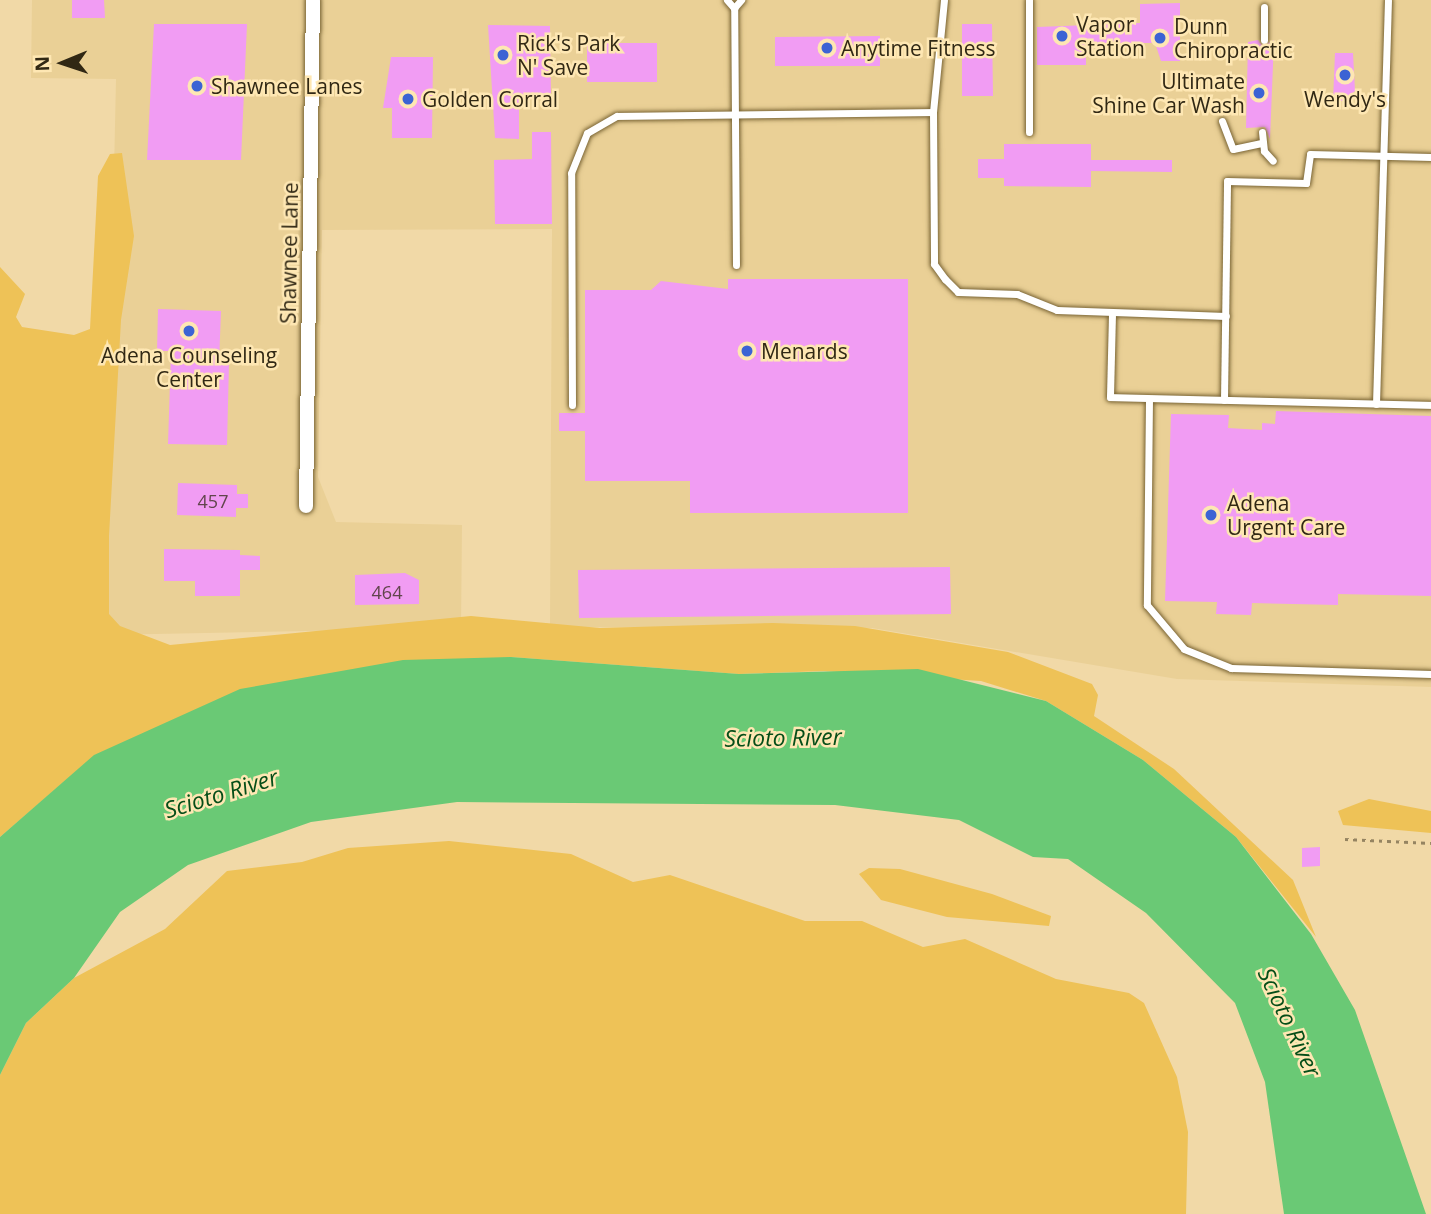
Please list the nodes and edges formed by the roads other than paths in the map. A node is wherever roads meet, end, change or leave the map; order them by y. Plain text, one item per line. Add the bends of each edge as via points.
1 (313, 0) edge
2 (727, 0) edge
3 (741, 0) edge
4 (944, 0) edge
5 (1029, 0) edge
6 (1388, 0) edge
7 (1265, 7) dead end
8 (734, 8) junction
9 (1264, 40) dead end
10 (933, 112) junction
11 (735, 114) junction
12 (1222, 121) dead end
13 (1029, 132) dead end
14 (1262, 132) dead end
15 (1261, 143) junction
16 (1384, 156) junction
17 (1431, 157) edge
18 (1273, 161) dead end
19 (736, 265) dead end
20 (1112, 314) junction
21 (1226, 316) junction
22 (1149, 399) junction
23 (1224, 400) junction
24 (1376, 404) junction
25 (572, 405) dead end
26 (1431, 405) edge
27 (306, 506) dead end
28 (1431, 674) edge

1 - 27 street, Shawnee Lane
2 - 8 lane
3 - 8 lane
4 - 10 lane
5 - 13 lane
6 - 16 lane
7 - 9 lane
8 - 11 lane
10 - 11 lane
10 - 20 lane via 934,264 945,279 958,292 1017,293 1057,310
11 - 19 lane
11 - 25 lane via 617,116 578,145 571,173
12 - 15 lane via 1233,149
14 - 15 lane
15 - 18 lane
16 - 17 lane
16 - 21 lane via 1310,154 1306,183 1227,181
16 - 24 lane
20 - 21 lane
20 - 22 lane via 1110,397
21 - 23 lane
22 - 23 lane
22 - 28 lane via 1147,604 1184,649 1231,668
23 - 24 lane
24 - 26 lane

